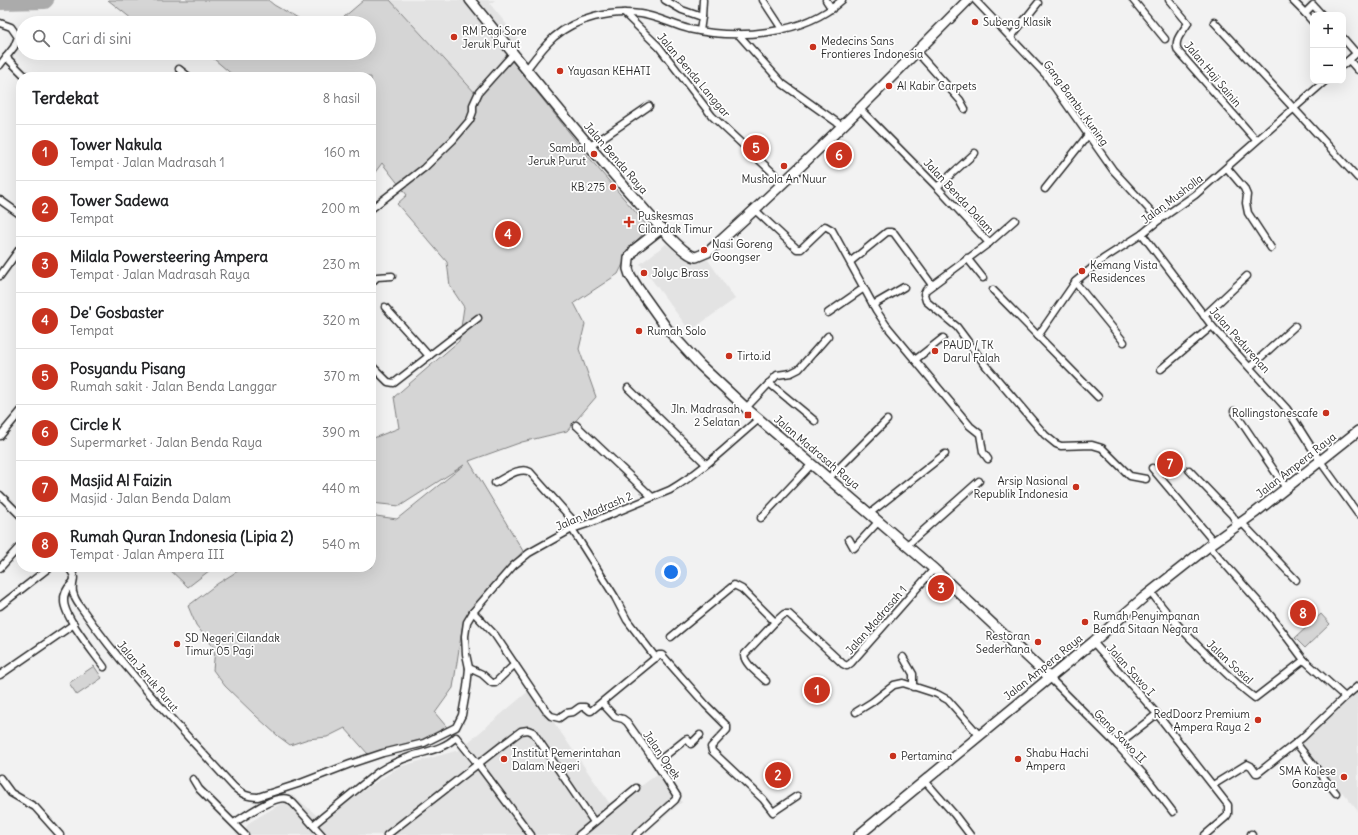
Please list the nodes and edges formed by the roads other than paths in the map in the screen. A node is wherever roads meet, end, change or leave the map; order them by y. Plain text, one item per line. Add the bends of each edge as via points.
1 (665, 0) edge
2 (703, 0) edge
3 (763, 0) edge
4 (826, 0) edge
5 (842, 0) edge
6 (968, 0) edge
7 (975, 0) edge
8 (1133, 0) edge
9 (1169, 0) edge
10 (1292, 0) edge
11 (474, 1) edge
12 (1312, 2) edge
13 (1038, 3) dead end
14 (832, 9) junction
15 (1320, 12) edge
16 (624, 13) junction
17 (1305, 13) junction
18 (702, 17) junction
19 (1310, 19) edge
20 (1214, 22) dead end
21 (0, 23) edge
22 (782, 29) junction
23 (700, 31) junction
24 (16, 34) edge
25 (738, 34) junction
26 (1011, 37) junction
27 (1165, 39) dead end
28 (1346, 41) edge
29 (16, 42) edge
30 (917, 52) junction
31 (1357, 53) edge
32 (513, 54) junction
33 (6, 57) junction
34 (1346, 60) edge
35 (1346, 62) edge
36 (0, 65) edge
37 (179, 68) dead end
38 (526, 70) junction
39 (1358, 70) edge
40 (21, 72) edge
41 (183, 72) edge
42 (1322, 84) edge
43 (649, 106) dead end
44 (1294, 108) junction
45 (860, 109) junction
46 (964, 109) dead end
47 (842, 126) junction
48 (1088, 135) junction
49 (1256, 140) junction
50 (590, 147) junction
51 (975, 152) dead end
52 (1227, 168) junction
53 (1358, 178) edge
54 (784, 182) junction
55 (937, 187) junction
56 (1044, 189) dead end
57 (0, 200) edge
58 (376, 205) edge
59 (755, 210) junction
60 (16, 211) edge
61 (1015, 220) dead end
62 (1158, 220) junction
63 (662, 228) junction
64 (1142, 234) junction
65 (989, 243) junction
66 (1271, 248) dead end
67 (16, 254) edge
68 (967, 258) junction
69 (850, 262) junction
70 (0, 276) edge
71 (392, 276) dead end
72 (1247, 276) dead end
73 (376, 278) edge
74 (984, 278) dead end
75 (1074, 282) junction
76 (932, 285) junction
77 (904, 287) dead end
78 (864, 288) junction
79 (994, 290) dead end
80 (873, 303) junction
81 (385, 307) dead end
82 (828, 313) dead end
83 (1204, 316) junction
84 (478, 318) dead end
85 (1212, 326) junction
86 (1295, 326) dead end
87 (828, 336) dead end
88 (1038, 336) junction
89 (943, 338) dead end
90 (1124, 342) dead end
91 (429, 356) junction
92 (916, 360) junction
93 (1250, 367) junction
94 (1161, 369) dead end
95 (376, 370) edge
96 (769, 383) junction
97 (628, 388) dead end
98 (1098, 397) dead end
99 (746, 408) junction
100 (1234, 412) dead end
101 (16, 417) edge
102 (758, 419) junction
103 (887, 420) dead end
104 (815, 421) dead end
105 (576, 425) dead end
106 (1358, 431) edge
107 (0, 436) edge
108 (945, 454) dead end
109 (988, 459) dead end
110 (1320, 461) junction
111 (706, 464) junction
112 (812, 464) junction
113 (1152, 468) dead end
114 (1189, 470) dead end
115 (828, 478) junction
116 (1146, 480) dead end
117 (979, 481) dead end
118 (495, 483) dead end
119 (1286, 488) junction
120 (0, 495) edge
121 (652, 497) junction
122 (16, 511) edge
123 (870, 513) junction
124 (1358, 514) edge
125 (761, 518) dead end
126 (879, 521) junction
127 (1240, 524) junction
128 (575, 527) junction
129 (849, 539) dead end
130 (1211, 544) junction
131 (907, 545) junction
132 (16, 550) edge
133 (0, 568) edge
134 (934, 569) junction
135 (44, 572) edge
136 (72, 572) edge
137 (1296, 580) dead end
138 (75, 581) junction
139 (1151, 592) junction
140 (0, 606) edge
141 (473, 612) junction
142 (775, 622) junction
143 (74, 624) junction
144 (671, 637) dead end
145 (1093, 642) junction
146 (903, 657) dead end
147 (656, 658) junction
148 (1304, 660) junction
149 (515, 664) junction
150 (104, 667) dead end
151 (469, 668) junction
152 (0, 675) edge
153 (1049, 677) junction
154 (766, 681) dead end
155 (1358, 686) edge
156 (913, 687) junction
157 (1345, 696) junction
158 (602, 703) junction
159 (856, 712) dead end
160 (1157, 714) junction
161 (980, 734) junction
162 (700, 735) dead end
163 (1296, 743) junction
164 (1117, 745) junction
165 (656, 763) junction
166 (478, 764) junction
167 (0, 778) edge
168 (193, 779) dead end
169 (925, 781) junction
170 (1213, 785) junction
171 (636, 788) dead end
172 (1336, 793) dead end
173 (797, 796) dead end
174 (1173, 812) dead end
175 (594, 822) junction
176 (234, 823) junction
177 (313, 826) junction
178 (60, 835) edge
179 (245, 835) edge
180 (322, 835) edge
181 (387, 835) edge
182 (531, 835) edge
183 (579, 835) edge
184 (636, 835) edge
185 (859, 835) edge
186 (970, 835) edge
187 (1205, 835) edge

1 - 18 street
2 - 18 street
3 - 22 street
4 - 14 street
5 - 14 street
6 - 30 street, Jalan Benda Raya
7 - 26 street, Gang Bambu Kuning
8 - 27 street
9 - 49 street, Jalan Haji Sainin via 1188,23 1176,41 1178,51
10 - 17 street
11 - 32 street, Jalan Benda Raya
12 - 15 street
12 - 17 street
13 - 26 street
14 - 22 street
16 - 23 street via 641,14
16 - 38 street via 587,19 575,24 546,45
16 - 54 street, Jalan Benda Langgar via 659,47 712,116
17 - 19 street
18 - 23 street
20 - 44 street
21 - 24 street via 12,27
22 - 25 street
23 - 25 street
25 - 47 street via 782,84
26 - 48 street, Gang Bambu Kuning via 1057,88
28 - 31 street
29 - 33 street
30 - 45 street, Jalan Benda Raya
30 - 46 street via 960,100
31 - 34 street
32 - 38 street, Jalan Benda Raya
32 - 58 street via 479,92 470,120 454,140 424,168
33 - 36 street
33 - 40 street
35 - 39 street
37 - 41 street
38 - 50 street, Jalan Benda Raya
42 - 44 street, Jalan Musholla
43 - 50 street
44 - 49 street, Jalan Musholla
44 - 53 street
45 - 47 street, Jalan Benda Raya
45 - 55 street, Jalan Benda Dalam
47 - 54 street, Jalan Benda Raya
48 - 56 street
48 - 62 street, Gang Bambu Kuning via 1119,178
49 - 52 street, Jalan Musholla
50 - 63 street, Jalan Benda Raya
51 - 55 street
52 - 62 street, Jalan Musholla via 1195,195
52 - 66 street via 1244,188 1248,212
54 - 59 street, Jalan Benda Raya
55 - 65 street, Jalan Benda Dalam
57 - 60 street
59 - 63 street, Jalan Benda Raya via 708,252 699,256 687,254
59 - 69 street via 796,249 800,249 827,226 832,230
61 - 65 street
62 - 64 street, Jalan Musholla
63 - 99 street, Jalan Madrasah Raya via 631,254 627,264 630,275 679,343
64 - 75 street, Jalan Musholla via 1103,259
64 - 83 street, Jalan Pedurenan
65 - 68 street, Jalan Benda Dalam
67 - 70 street
68 - 74 street
68 - 76 street, Jalan Benda Dalam
69 - 76 street via 891,232
69 - 78 street
71 - 73 street
72 - 83 street
75 - 88 street, Jalan Musholla
75 - 90 street
76 - 116 street via 924,292 926,301 957,327 986,366 1045,435 1061,446 1092,445 1102,448 1130,476
77 - 80 street
78 - 80 street
78 - 82 street
79 - 88 street
80 - 92 street via 886,325
81 - 91 street
83 - 85 street, Jalan Pedurenan
84 - 91 street
85 - 93 street, Jalan Pedurenan
85 - 94 street
86 - 93 street
87 - 96 street via 799,369 777,375
88 - 98 street
89 - 92 street
91 - 95 street via 394,383 388,382
92 - 109 street via 970,426 980,434 983,452
93 - 110 street, Jalan Pedurenan via 1287,408
96 - 99 street
96 - 104 street
97 - 111 street
99 - 102 street, Jalan Madrasah Raya
100 - 119 street
101 - 107 street
102 - 111 street, Jalan Madrash 2
102 - 112 street, Jalan Madrasah Raya
103 - 115 street
105 - 121 street
106 - 110 street, Jalan Ampera Raya
108 - 123 street
110 - 119 street, Jalan Ampera Raya
110 - 124 street, Jalan Pedurenan
111 - 121 street, Jalan Madrash 2 via 670,490
112 - 115 street, Jalan Madrasah Raya
112 - 125 street
113 - 130 street
114 - 127 street
115 - 123 street, Jalan Madrasah Raya
117 - 131 street
118 - 128 street via 519,470 530,472
119 - 127 street, Jalan Ampera Raya
120 - 122 street
121 - 128 street, Jalan Madrash 2
123 - 126 street, Jalan Madrasah Raya
126 - 129 street via 854,551
126 - 131 street, Jalan Madrasah Raya
127 - 130 street, Jalan Ampera Raya
127 - 137 street
128 - 141 street, Jalan Madrash 2 via 521,558
128 - 147 street via 627,620
130 - 139 street, Jalan Ampera Raya
130 - 148 street
131 - 134 street, Jalan Madrasah Raya
132 - 133 street
134 - 142 street, Jalan Madrasah 1 via 848,666 789,614 784,614
134 - 153 street, Jalan Madrasah Raya
135 - 140 street
136 - 138 street, Jalan Jeruk Purut
138 - 143 street via 66,590 64,601
138 - 151 street, Jalan Jeruk Purut via 73,590 76,599 113,650 169,717 234,787 242,794 252,797 298,784 383,753 424,743 456,728 461,720
139 - 145 street, Jalan Ampera Raya
139 - 148 street, Jalan Sosial via 1186,634 1230,678 1255,698
141 - 149 street via 495,635
141 - 151 street, Jalan Madrash 2 via 466,628
142 - 144 street via 742,589 734,585
142 - 154 street via 744,655 747,662
143 - 150 street
143 - 152 street
145 - 153 street, Jalan Ampera Raya
145 - 160 street, Jalan Sawo I
146 - 156 street via 913,674
147 - 158 street
147 - 173 street via 662,656 727,726 727,730 711,748 773,812
148 - 157 street
149 - 151 street via 495,683
149 - 158 street via 547,712 555,718 574,712 580,707 591,711
153 - 161 street, Jalan Ampera Raya
153 - 164 street, Gang Sawo II
155 - 157 street
156 - 159 street via 903,683 897,684
156 - 161 street via 948,700
157 - 163 street
158 - 165 street, Jalan Opek via 615,717 624,719
160 - 164 street
160 - 170 street, Jalan Sawo I
161 - 169 street, Jalan Ampera Raya
162 - 165 street via 691,744 686,739
163 - 170 street via 1258,772 1256,773 1250,765 1245,765
163 - 172 street
164 - 174 street, Gang Sawo II
165 - 184 street, Jalan Opek via 677,798
166 - 175 street via 521,731 531,731
166 - 177 street via 456,737 447,744 402,759 378,772
166 - 181 street
166 - 182 street
167 - 178 street via 10,792 35,807
168 - 176 street via 199,789
169 - 185 street, Jalan Ampera Raya
169 - 186 street
170 - 187 street, Jalan Sawo I via 1228,805 1228,814
171 - 175 street
175 - 183 street
176 - 177 street via 267,803 282,798 293,803
176 - 179 street
177 - 180 street

